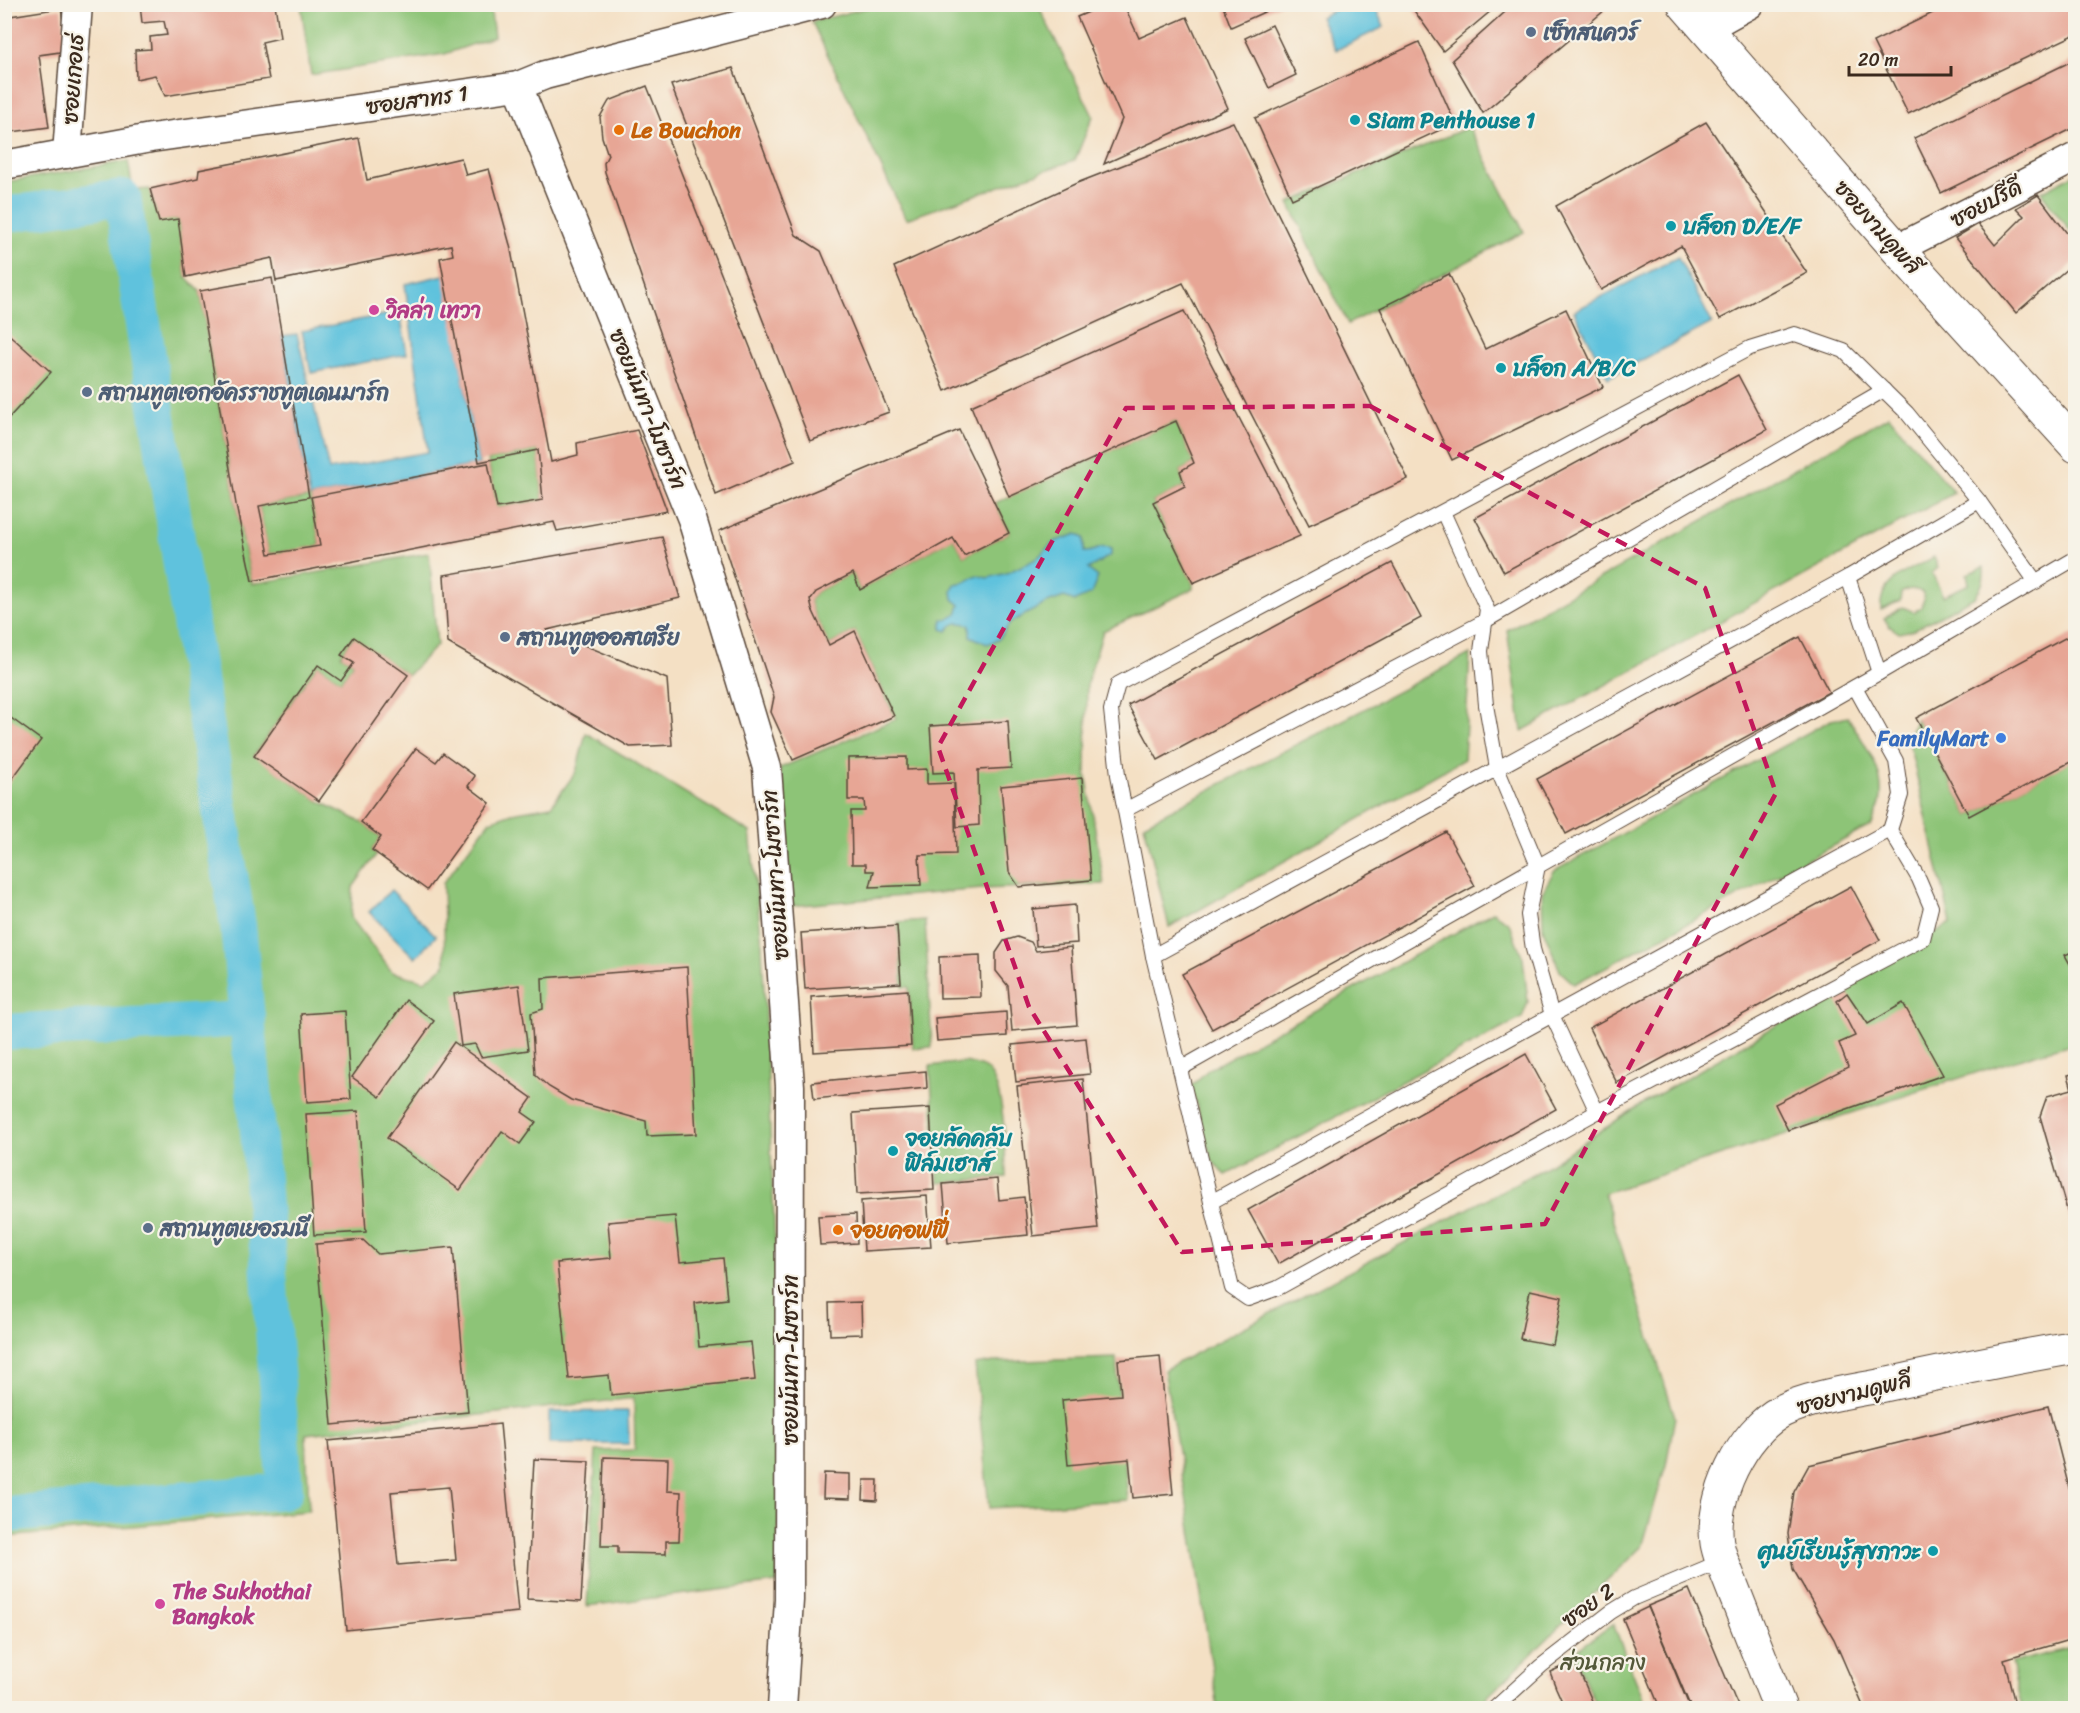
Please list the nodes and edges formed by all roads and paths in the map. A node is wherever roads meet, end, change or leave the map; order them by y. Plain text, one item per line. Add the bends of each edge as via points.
1 (78, 4) edge
2 (822, 4) edge
3 (1684, 4) edge
4 (1750, 4) edge
5 (1705, 29) junction
6 (518, 86) junction
7 (68, 154) junction
8 (2076, 157) edge
9 (4, 165) edge
10 (1897, 249) junction
11 (1884, 390) junction
12 (2076, 446) edge
13 (1979, 501) junction
14 (1443, 512) junction
15 (2076, 558) edge
16 (1848, 577) junction
17 (2036, 582) junction
18 (1485, 621) junction
19 (1879, 673) junction
20 (1855, 687) junction
21 (1497, 768) junction
22 (1125, 810) junction
23 (1890, 830) junction
24 (1538, 866) junction
25 (1153, 956) junction
26 (1552, 1015) junction
27 (1180, 1069) junction
28 (1597, 1112) junction
29 (1211, 1202) junction
30 (2076, 1347) edge
31 (1722, 1561) junction
32 (782, 1708) edge
33 (1495, 1708) edge
34 (1780, 1708) edge

1 - 7 street, ซอยเกอเธ่
2 - 6 street, ซอยสาทร 1 via 545,75
3 - 5 street, ซอยงามดูพลี
4 - 5 street
5 - 10 street, ซอยงามดูพลี
6 - 7 street, ซอยสาทร 1 via 162,136
6 - 32 street, ซอยนันทา-โมซาร์ท via 692,519 767,768 790,1086 790,1590
7 - 9 street, ซอยสาทร 1
8 - 10 street, ซอยปรีดี
10 - 12 street, ซอยงามดูพลี
11 - 13 lane
11 - 14 lane via 1844,351 1795,334 1750,348
11 - 18 lane
13 - 16 lane
13 - 17 lane
14 - 18 lane via 1487,609
14 - 22 lane via 1118,684 1111,710
15 - 17 lane
16 - 19 lane
16 - 21 lane
17 - 19 lane
18 - 21 lane via 1485,694
18 - 22 lane
19 - 20 lane
20 - 23 lane via 1896,761 1901,795
20 - 24 lane
21 - 24 lane
21 - 25 lane
22 - 25 lane
23 - 26 lane
23 - 28 lane via 1931,907 1923,939
24 - 26 lane via 1528,915 1533,949
24 - 27 lane
25 - 27 lane
26 - 28 lane
26 - 29 lane
27 - 29 lane
28 - 29 lane via 1278,1288 1248,1299 1232,1288
30 - 31 street, ซอยงามดูพลี via 1824,1397 1782,1411 1757,1430 1720,1496 1717,1543
31 - 33 lane, ซอย 2 via 1634,1598 1611,1612 1541,1666
31 - 34 street, ซอยงามดูพลี

